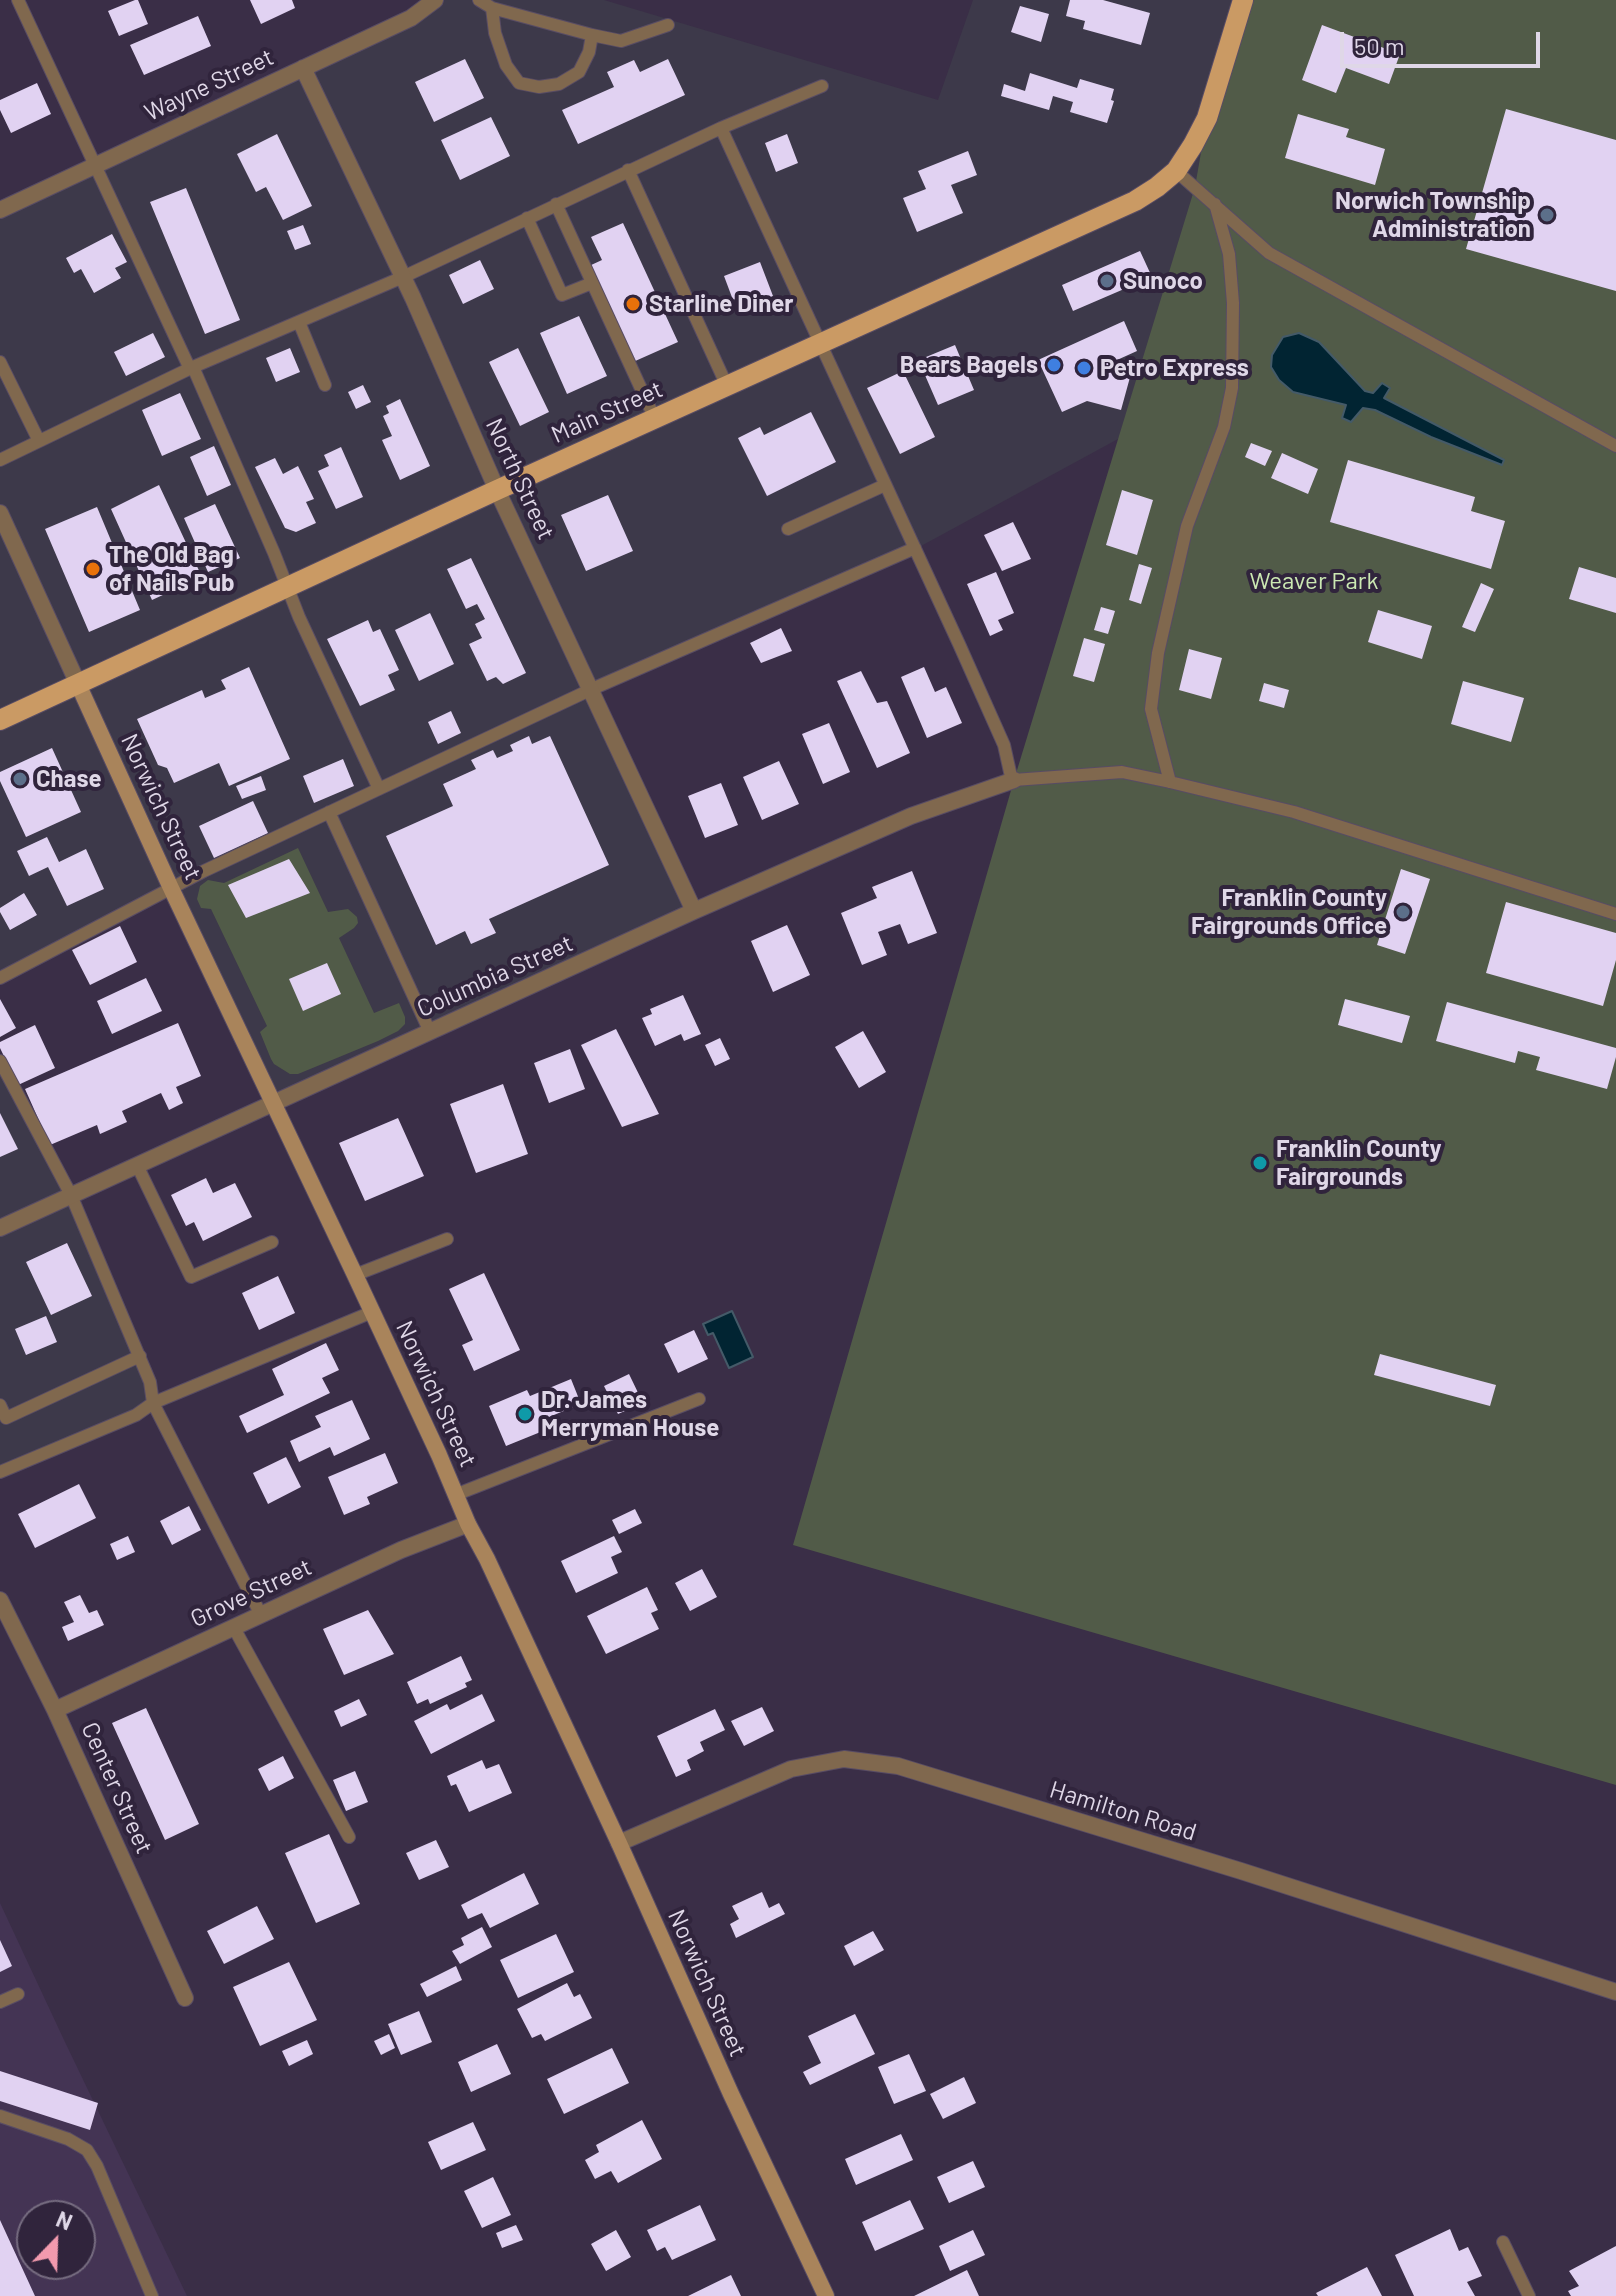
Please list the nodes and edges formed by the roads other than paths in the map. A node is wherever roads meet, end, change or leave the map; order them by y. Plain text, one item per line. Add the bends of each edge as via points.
1 (18, 0) edge
2 (435, 0) edge
3 (479, 0) edge
4 (1243, 0) edge
5 (492, 8) junction
6 (668, 25) dead end
7 (592, 35) junction
8 (303, 68) junction
9 (822, 86) dead end
10 (721, 128) junction
11 (94, 165) junction
12 (628, 170) junction
13 (1176, 171) junction
14 (556, 204) junction
15 (1215, 204) junction
16 (0, 210) edge
17 (527, 218) junction
18 (403, 277) junction
19 (592, 283) junction
20 (299, 322) junction
21 (819, 344) junction
22 (0, 362) edge
23 (192, 368) junction
24 (325, 385) dead end
25 (727, 386) junction
26 (655, 419) junction
27 (39, 441) junction
28 (1616, 446) edge
29 (0, 460) edge
30 (885, 485) junction
31 (497, 490) junction
32 (0, 513) edge
33 (788, 529) dead end
34 (915, 548) junction
35 (287, 587) junction
36 (78, 684) junction
37 (592, 689) junction
38 (0, 720) edge
39 (1013, 781) junction
40 (1170, 782) junction
41 (379, 789) junction
42 (329, 812) junction
43 (170, 886) junction
44 (694, 911) junction
45 (1616, 914) edge
46 (0, 978) edge
47 (430, 1032) junction
48 (0, 1061) edge
49 (273, 1102) junction
50 (137, 1165) junction
51 (71, 1195) junction
52 (0, 1228) edge
53 (447, 1239) dead end
54 (272, 1242) dead end
55 (355, 1275) junction
56 (372, 1312) junction
57 (140, 1356) junction
58 (699, 1399) dead end
59 (153, 1403) junction
60 (0, 1405) edge
61 (3, 1420) edge
62 (0, 1472) edge
63 (455, 1495) junction
64 (468, 1524) junction
65 (0, 1600) edge
66 (261, 1615) junction
67 (234, 1628) junction
68 (55, 1710) junction
69 (349, 1837) dead end
70 (619, 1843) junction
71 (1616, 1992) edge
72 (18, 1994) dead end
73 (185, 1998) dead end
74 (0, 2002) edge
75 (0, 2116) edge
76 (1503, 2242) dead end
77 (152, 2296) edge
78 (826, 2296) edge
79 (1529, 2296) edge

1 - 11 lane
2 - 8 street, Wayne Street via 411,18
3 - 5 lane
4 - 13 main road, Main Street via 1207,118
5 - 7 lane
5 - 7 lane via 506,65 519,83 559,84 579,72
6 - 7 lane via 621,41
8 - 11 street, Wayne Street
8 - 18 street, North Street
9 - 10 lane
10 - 12 lane
10 - 21 lane
11 - 16 street, Wayne Street
11 - 23 lane
12 - 14 lane
12 - 25 lane
13 - 15 lane
13 - 21 main road, Main Street via 1135,201
14 - 17 lane
14 - 19 lane
15 - 28 lane via 1269,253
15 - 40 lane via 1229,254 1232,388 1224,427 1187,526 1158,653 1151,709
17 - 18 lane
17 - 19 lane via 562,295
18 - 20 lane
18 - 31 street, North Street
19 - 26 lane
20 - 23 lane
20 - 24 lane
21 - 25 main road, Main Street
21 - 30 lane
22 - 27 lane
23 - 27 lane
23 - 35 lane
25 - 26 main road, Main Street
26 - 31 main road, Main Street
27 - 29 lane
30 - 33 lane
30 - 34 lane
31 - 35 main road, Main Street
31 - 37 street, North Street
32 - 36 street, Norwich Street
34 - 37 lane
34 - 39 lane via 1004,745
35 - 36 main road, Main Street
35 - 41 lane
36 - 38 main road, Main Street
36 - 43 main road, Norwich Street
37 - 41 lane
37 - 44 street, North Street
39 - 40 lane via 1122,772
39 - 44 street, Columbia Street via 911,816
40 - 45 lane via 1294,812
41 - 42 lane
42 - 43 lane
42 - 47 lane
43 - 46 lane
43 - 49 main road, Norwich Street
44 - 47 street, Columbia Street
47 - 49 street, Columbia Street
48 - 51 lane
49 - 50 street, Columbia Street
49 - 55 main road, Norwich Street
50 - 51 street, Columbia Street
50 - 54 lane via 191,1277
51 - 52 street, Columbia Street
51 - 57 lane
53 - 55 lane
55 - 56 main road, Norwich Street
56 - 59 lane
56 - 63 main road, Norwich Street
57 - 59 lane
57 - 61 lane
58 - 63 lane
59 - 62 lane
59 - 66 lane
60 - 61 lane
63 - 64 main road, Norwich Street
64 - 66 street, Grove Street
64 - 70 main road, Norwich Street
65 - 68 street, Center Street
66 - 67 street, Grove Street
67 - 68 street, Grove Street
67 - 69 lane
68 - 73 street, Center Street
70 - 71 street, Hamilton Road via 791,1769 844,1759 898,1766
70 - 78 main road, Norwich Street
72 - 74 lane
75 - 77 lane via 87,2150
76 - 79 lane

